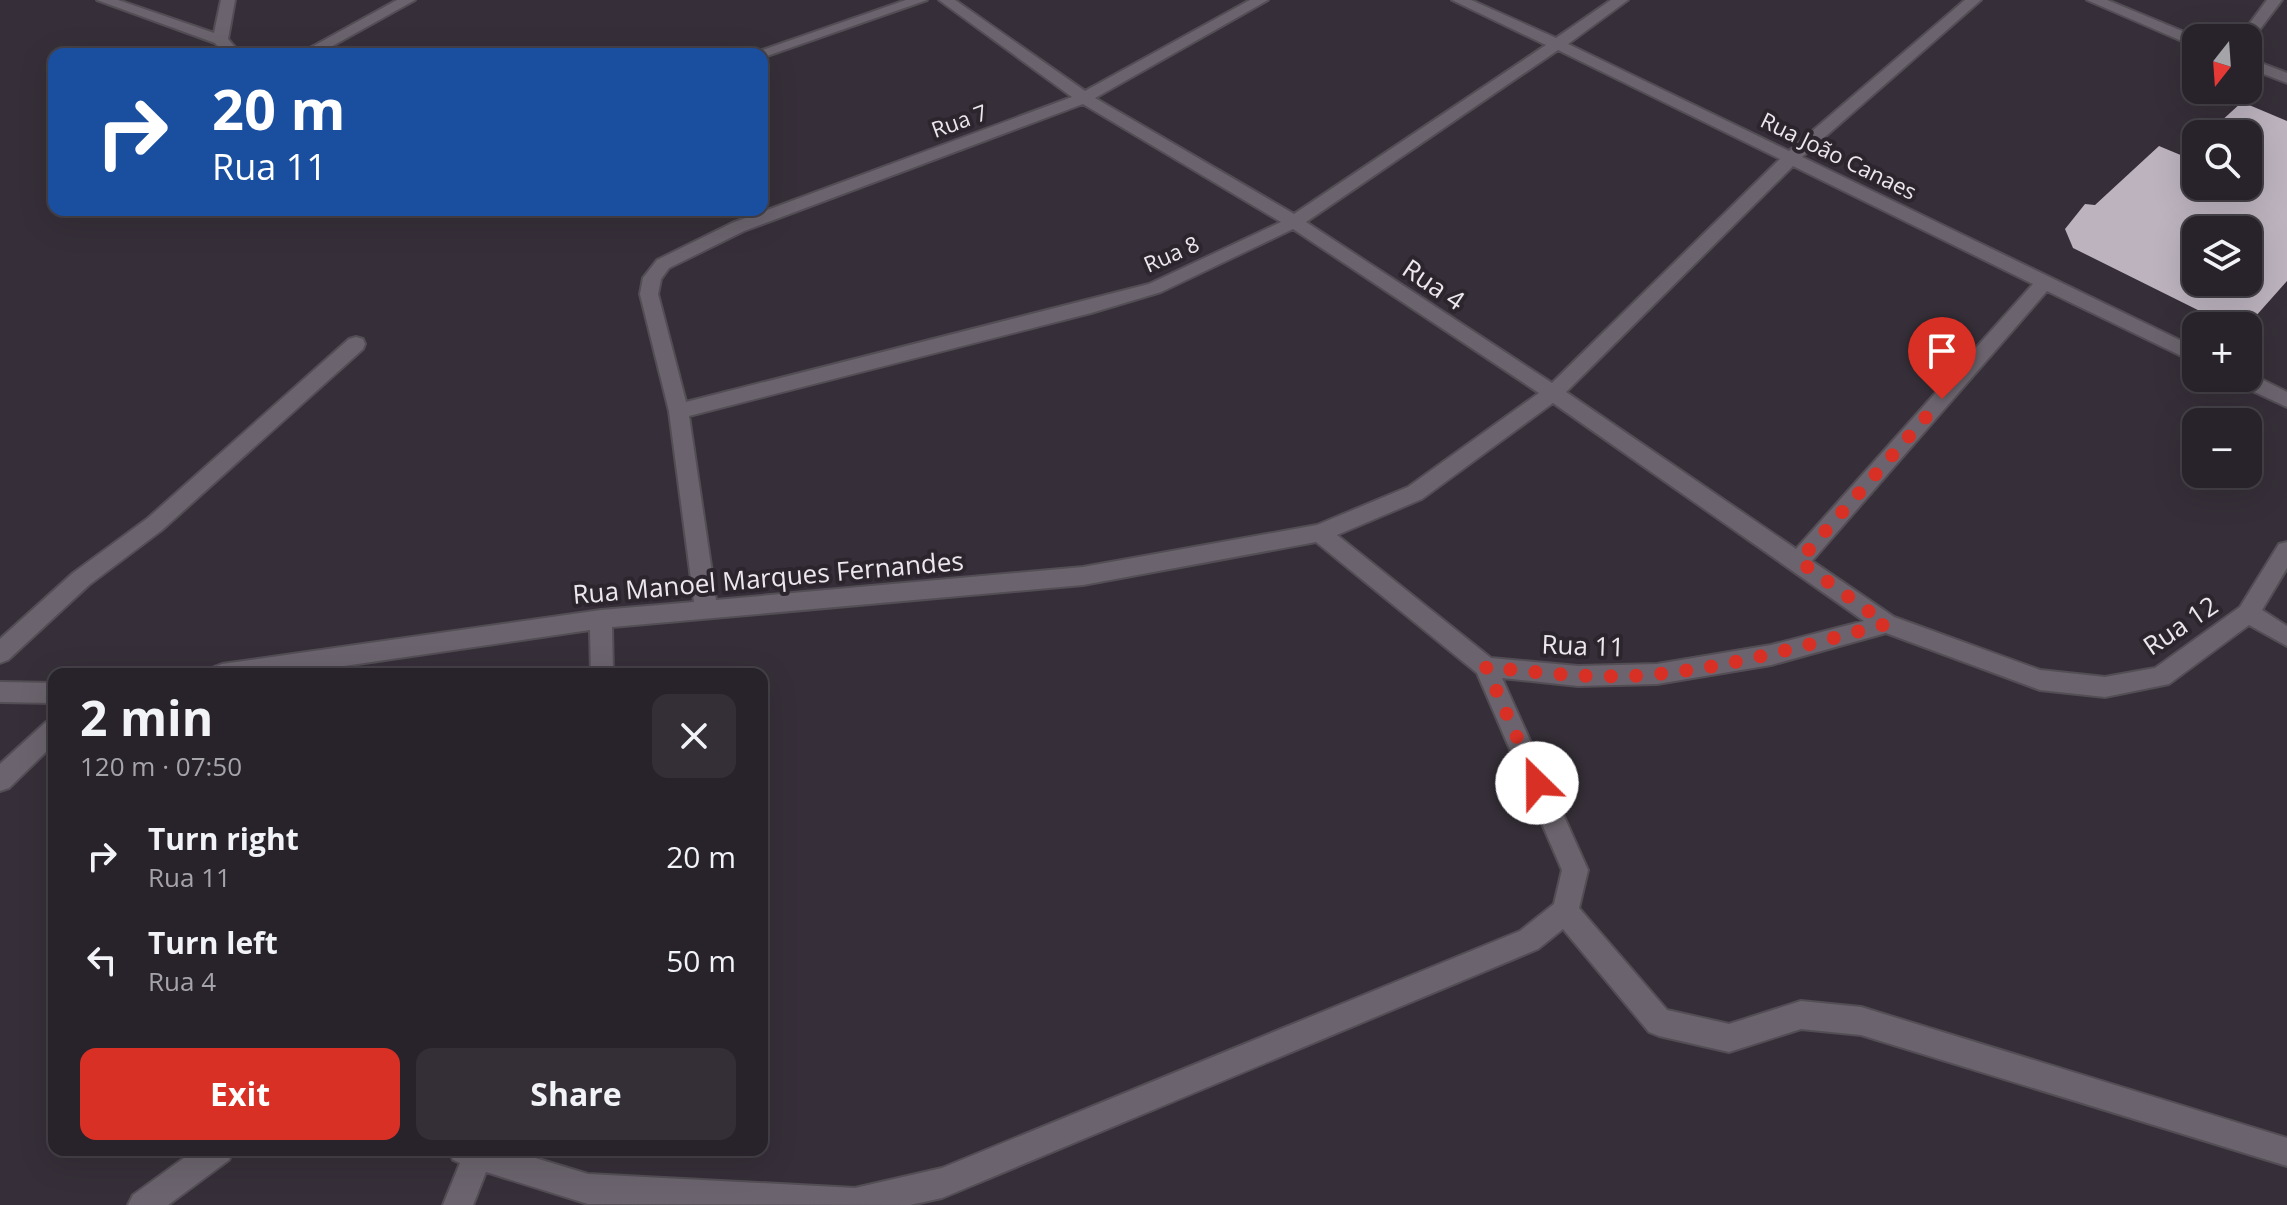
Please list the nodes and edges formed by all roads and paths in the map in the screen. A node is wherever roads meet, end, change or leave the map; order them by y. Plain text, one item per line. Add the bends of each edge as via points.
1 (104, 0) edge
2 (228, 0) edge
3 (408, 0) edge
4 (920, 0) edge
5 (946, 0) edge
6 (1261, 0) edge
7 (1459, 0) edge
8 (1621, 0) edge
9 (1974, 0) edge
10 (2094, 0) edge
11 (2275, 0) edge
12 (2257, 24) edge
13 (2182, 36) edge
14 (220, 40) junction
15 (1557, 44) junction
16 (227, 48) edge
17 (318, 48) edge
18 (768, 51) edge
19 (2262, 68) edge
20 (2287, 78) edge
21 (1084, 98) junction
22 (1791, 158) junction
23 (732, 216) edge
24 (768, 216) edge
25 (768, 216) edge
26 (1294, 222) junction
27 (738, 227) junction
28 (2044, 283) junction
29 (356, 344) dead end
30 (2182, 349) edge
31 (2262, 388) edge
32 (1553, 393) junction
33 (2287, 400) edge
34 (679, 411) junction
35 (1320, 533) junction
36 (2287, 550) edge
37 (1799, 561) junction
38 (706, 608) junction
39 (2248, 613) junction
40 (601, 619) junction
41 (1886, 624) junction
42 (2287, 637) edge
43 (0, 653) edge
44 (1486, 667) junction
45 (263, 668) edge
46 (602, 668) edge
47 (0, 692) edge
48 (48, 693) edge
49 (48, 735) edge
50 (0, 780) edge
51 (1565, 911) junction
52 (2287, 1152) edge
53 (211, 1156) edge
54 (473, 1156) edge
55 (489, 1156) edge
56 (855, 1204) edge
57 (143, 1205) edge
58 (458, 1205) edge

1 - 14 street
2 - 14 street
3 - 17 street
4 - 18 street
5 - 21 street, Rua 4
6 - 21 street, Rua 7
7 - 15 street, Rua João Canaes
8 - 15 street, Rua 8
9 - 22 street, Rua Manoel Marques Fernandes
10 - 13 street
11 - 12 street
14 - 16 street
15 - 22 street, Rua João Canaes
15 - 26 street, Rua 8
19 - 20 street
21 - 25 street, Rua 7
21 - 26 street, Rua 4
22 - 28 street, Rua João Canaes
22 - 32 street, Rua Manoel Marques Fernandes
23 - 27 street
24 - 27 street, Rua 7
26 - 32 street, Rua 4
26 - 34 street, Rua 8 via 1142,292
27 - 34 street, Rua 7 via 663,264 652,278 649,294
28 - 30 street, Rua João Canaes
28 - 37 street
29 - 43 street via 155,524 81,579
31 - 33 street
32 - 35 street, Rua Manoel Marques Fernandes via 1415,493
32 - 37 street, Rua 4
34 - 38 street
35 - 38 street, Rua Manoel Marques Fernandes via 1083,576
35 - 44 street
36 - 39 street, Rua 12
37 - 41 street, Rua 4
38 - 40 street, Rua Manoel Marques Fernandes
39 - 41 street, Rua 12 via 2161,677 2105,687 2040,680
39 - 42 street
40 - 45 street, Rua Manoel Marques Fernandes
40 - 46 street
41 - 44 street, Rua 11 via 1771,655 1657,674 1578,676
44 - 51 street via 1575,870
47 - 48 street
49 - 50 street
51 - 52 street via 1659,1022 1729,1038 1801,1015 1861,1021
51 - 56 street via 1529,940 1415,988 942,1183
53 - 57 street
54 - 58 street
55 - 56 street via 588,1189

